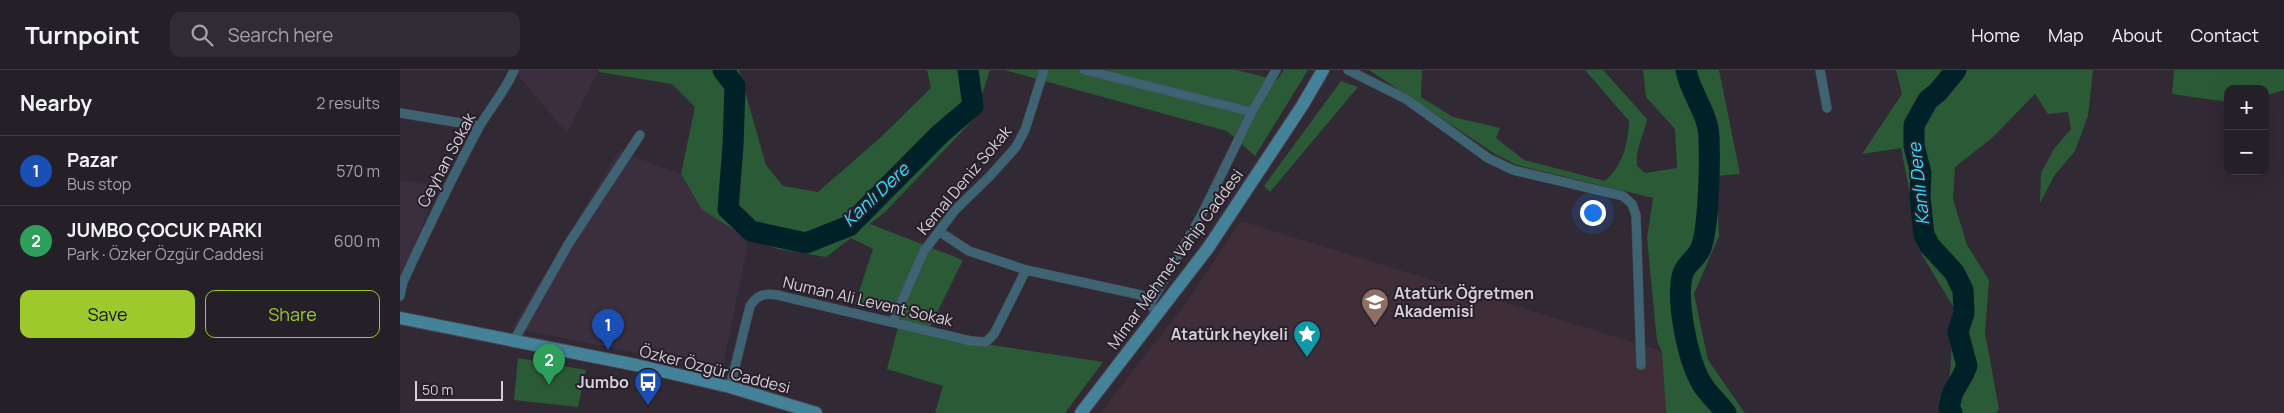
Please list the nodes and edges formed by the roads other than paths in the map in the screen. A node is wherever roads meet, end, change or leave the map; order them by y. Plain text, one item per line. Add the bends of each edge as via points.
1 (514, 70) edge
2 (1044, 70) edge
3 (1084, 70) edge
4 (1276, 70) edge
5 (1324, 70) edge
6 (1348, 70) edge
7 (1820, 70) edge
8 (1827, 108) dead end
9 (1252, 112) junction
10 (400, 113) edge
11 (479, 126) junction
12 (640, 135) dead end
13 (940, 232) junction
14 (1026, 270) junction
15 (400, 296) edge
16 (1154, 308) junction
17 (400, 318) edge
18 (893, 321) junction
19 (513, 342) junction
20 (1641, 365) dead end
21 (730, 388) junction
22 (816, 413) edge
23 (1081, 413) edge

1 - 11 street, Ceyhan Sokak
2 - 13 street, Kemal Deniz Sokak via 1025,130 1016,146 955,210
3 - 9 street
4 - 9 street
5 - 16 main road, Mimar Mehmet Vahip Caddesi via 1208,248
6 - 20 street via 1406,99 1488,158 1513,170 1623,196 1632,204 1636,215
7 - 8 street
9 - 16 street
10 - 11 street
11 - 15 street, Ceyhan Sokak via 438,205 403,282
12 - 19 street via 569,243
13 - 14 street via 969,251
13 - 18 street, Kemal Deniz Sokak via 924,251
14 - 16 street via 1141,295
14 - 18 street, Numan Ali Levent Sokak via 994,334 986,342 970,341
16 - 23 main road, Mimar Mehmet Vahip Caddesi
17 - 19 main road, Özker Özgür Caddesi
18 - 21 street, Numan Ali Levent Sokak via 777,295 760,295 750,306
19 - 21 main road, Özker Özgür Caddesi via 636,365
21 - 22 main road, Özker Özgür Caddesi

